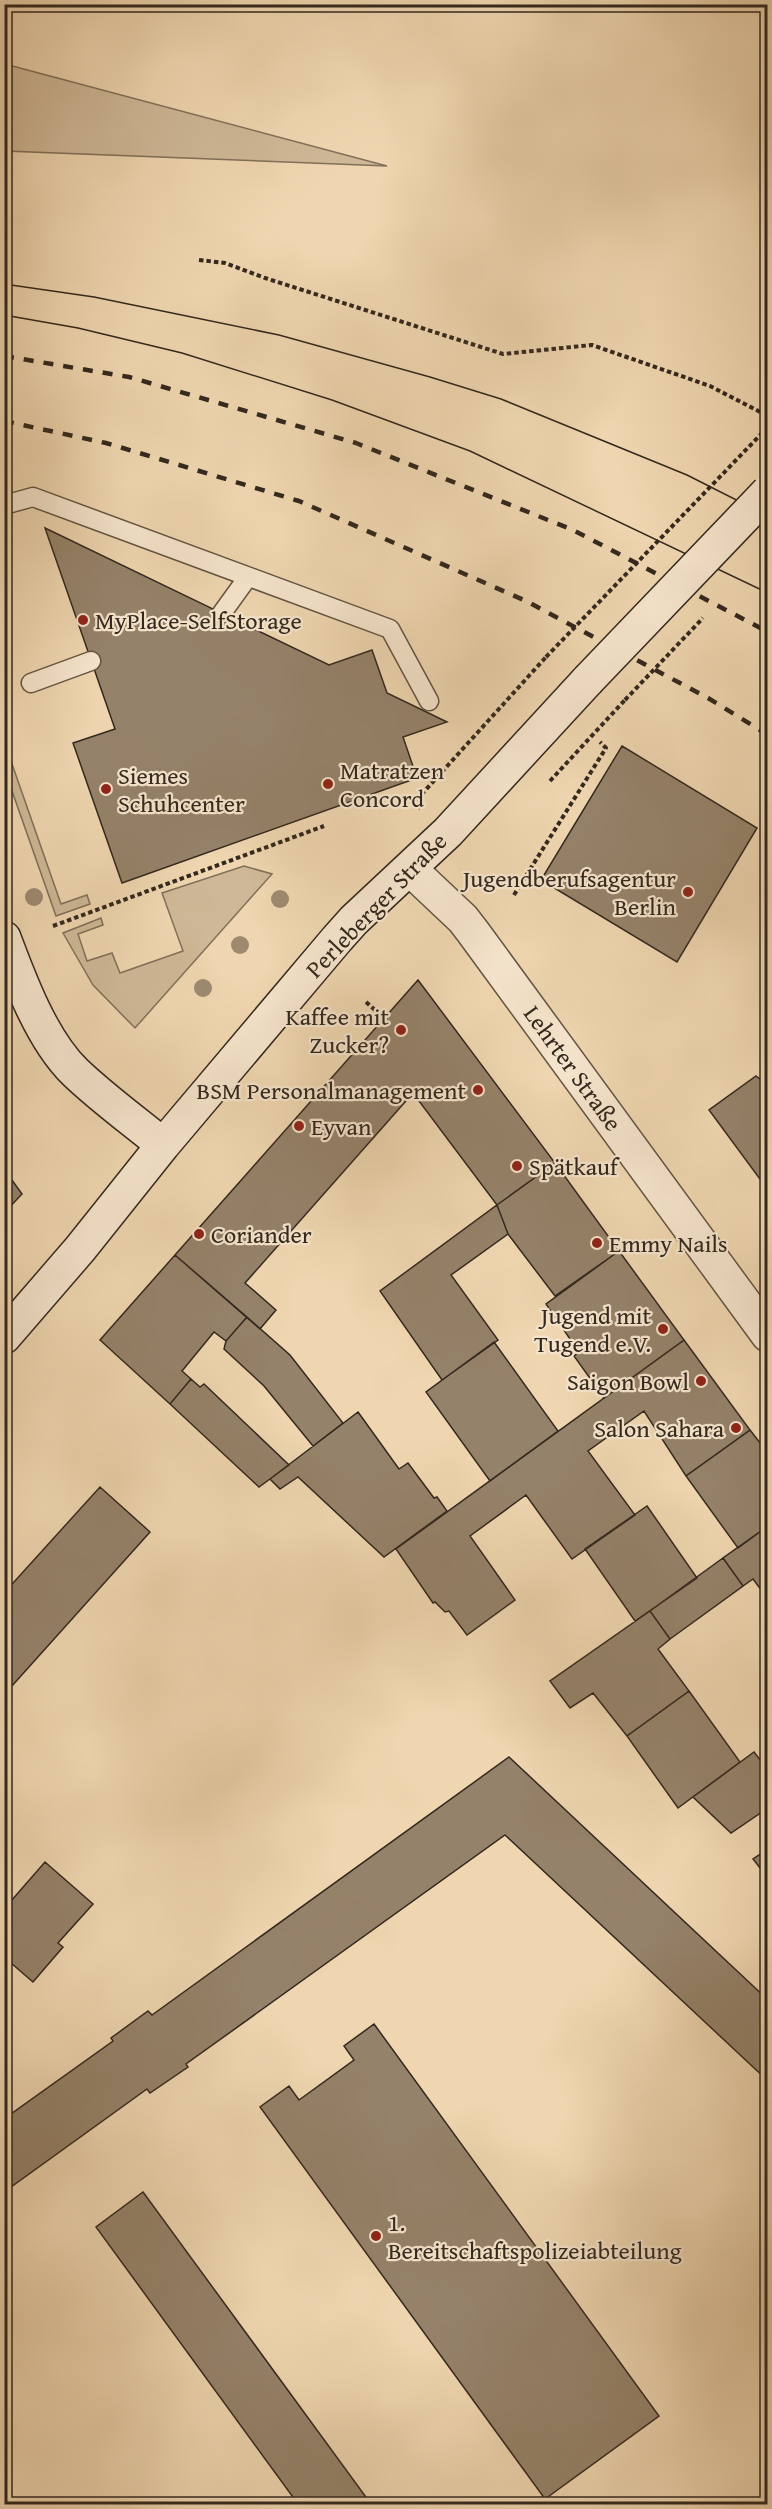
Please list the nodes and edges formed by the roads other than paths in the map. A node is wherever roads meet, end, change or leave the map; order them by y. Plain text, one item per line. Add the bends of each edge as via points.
1 (768, 492) edge
2 (4, 505) edge
3 (248, 577) junction
4 (222, 613) dead end
5 (91, 661) dead end
6 (32, 683) dead end
7 (429, 700) dead end
8 (410, 869) junction
9 (4, 938) edge
10 (13, 984) edge
11 (163, 1145) junction
12 (768, 1335) edge
13 (4, 1337) edge

1 - 8 main road, Perleberger Straße, bridge
2 - 3 lane via 33,497
3 - 4 lane
3 - 7 lane via 390,629
5 - 6 lane
8 - 11 main road, Perleberger Straße via 354,920
8 - 12 main road, Lehrter Straße via 468,925
9 - 10 main road
10 - 11 main road via 73,1070
11 - 13 main road, Perleberger Straße

